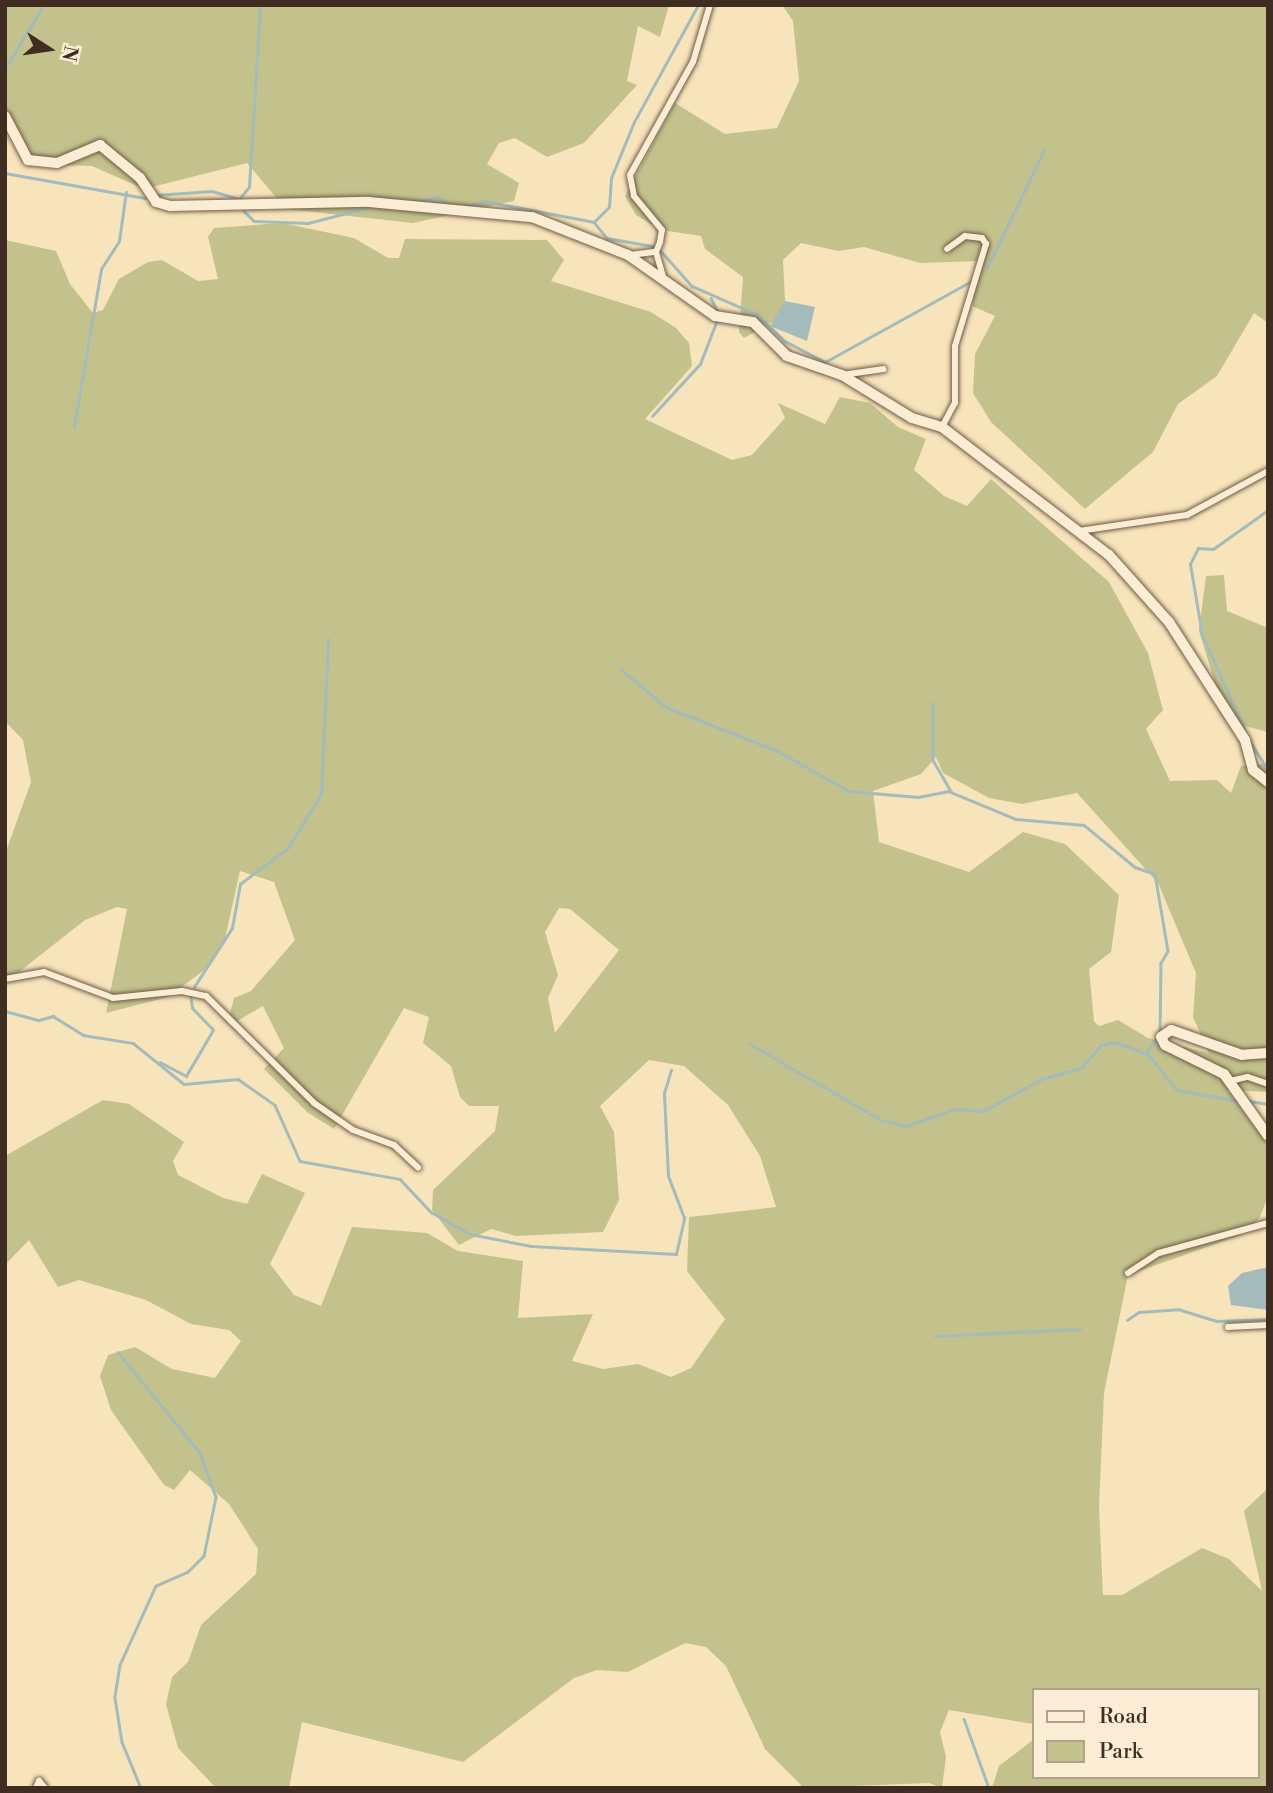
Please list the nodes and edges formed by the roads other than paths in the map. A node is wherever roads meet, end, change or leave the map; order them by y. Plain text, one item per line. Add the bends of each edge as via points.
1 (710, 5) edge
2 (5, 116) edge
3 (947, 249) dead end
4 (656, 252) junction
5 (628, 255) junction
6 (663, 276) junction
7 (884, 369) dead end
8 (842, 375) junction
9 (942, 427) junction
10 (1268, 471) edge
11 (1077, 531) junction
12 (1268, 782) edge
13 (5, 979) edge
14 (1268, 1053) edge
15 (1230, 1081) junction
16 (1268, 1084) edge
17 (1268, 1136) edge
18 (418, 1167) dead end
19 (1268, 1223) edge
20 (1128, 1273) dead end
21 (1268, 1325) edge
22 (1228, 1327) dead end
23 (36, 1788) edge
24 (46, 1788) edge

1 - 4 street via 693,62 630,175 634,196 662,230
2 - 5 street via 27,160 57,163 100,145 140,178 156,202 170,206 379,202 453,215 532,218
3 - 9 street via 965,236 982,238 986,244 955,346 955,403
4 - 5 street
4 - 6 street
5 - 6 street
6 - 8 street via 715,316 753,322 787,356
7 - 8 street
8 - 9 street via 912,418
9 - 11 street
10 - 11 street via 1187,515
11 - 12 street via 1124,568 1168,622 1241,733 1253,770
13 - 18 street via 44,972 113,998 182,991 206,996 314,1103 353,1130 394,1145
14 - 15 street via 1242,1055 1175,1031 1162,1033 1165,1045
15 - 16 street via 1248,1077
15 - 17 street
19 - 20 street via 1158,1253
21 - 22 street
23 - 24 street via 39,1782

